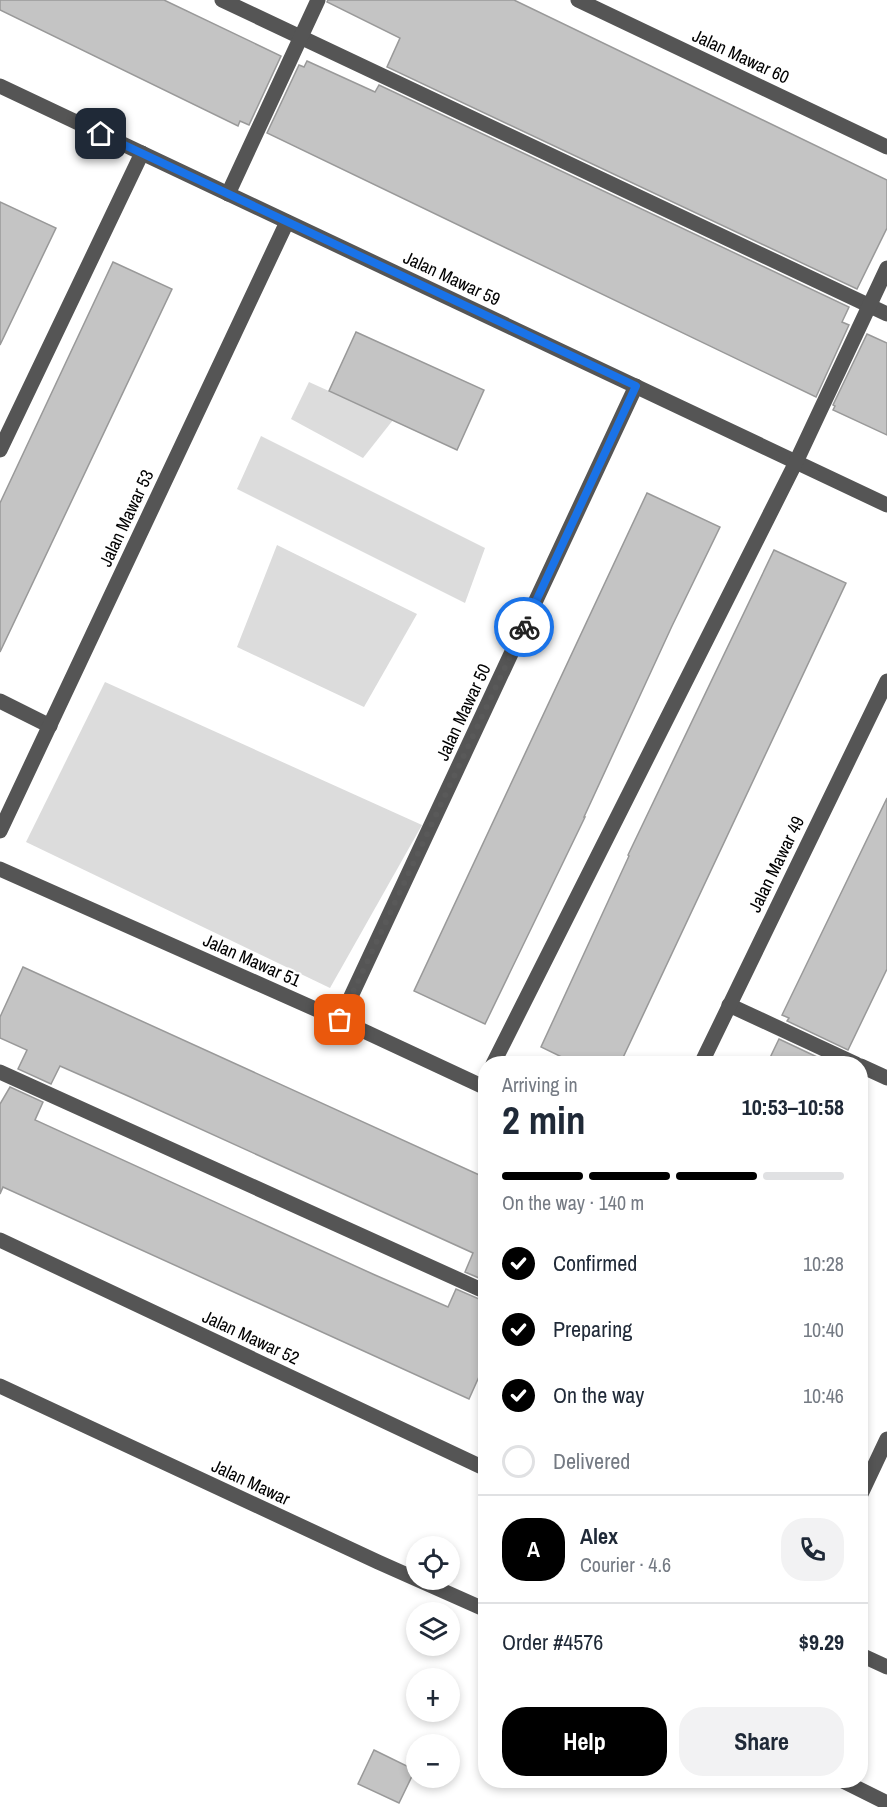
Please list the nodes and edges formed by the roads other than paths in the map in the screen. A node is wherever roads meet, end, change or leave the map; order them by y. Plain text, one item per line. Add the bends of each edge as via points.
1 (222, 0) edge
2 (318, 0) edge
3 (578, 0) edge
4 (301, 38) junction
5 (0, 86) edge
6 (887, 147) edge
7 (142, 153) junction
8 (228, 194) junction
9 (287, 222) junction
10 (887, 268) edge
11 (869, 306) junction
12 (887, 314) edge
13 (636, 386) junction
14 (0, 450) edge
15 (796, 462) junction
16 (887, 505) edge
17 (887, 681) edge
18 (0, 702) edge
19 (50, 726) junction
20 (0, 831) edge
21 (0, 869) edge
22 (729, 1005) junction
23 (340, 1020) junction
24 (497, 1056) edge
25 (705, 1056) edge
26 (839, 1056) edge
27 (868, 1069) edge
28 (0, 1072) edge
29 (887, 1078) edge
30 (478, 1081) edge
31 (0, 1240) edge
32 (478, 1288) edge
33 (0, 1386) edge
34 (887, 1439) edge
35 (478, 1465) edge
36 (868, 1479) edge
37 (478, 1606) edge
38 (868, 1658) edge
39 (887, 1667) edge
40 (857, 1788) edge
41 (887, 1803) edge

1 - 4 street
2 - 4 street
3 - 6 street, Jalan Mawar 60
4 - 8 street
4 - 11 street
5 - 7 street, Jalan Mawar 59
7 - 8 street, Jalan Mawar 59
7 - 14 street
8 - 9 street, Jalan Mawar 59
9 - 13 street, Jalan Mawar 59
9 - 19 street, Jalan Mawar 53
10 - 11 street
11 - 12 street
11 - 15 street
13 - 15 street, Jalan Mawar 59
13 - 23 street, Jalan Mawar 50
15 - 16 street, Jalan Mawar 59
15 - 24 street
17 - 22 street, Jalan Mawar 49
18 - 19 street
19 - 20 street, Jalan Mawar 53
21 - 23 street, Jalan Mawar 51
22 - 25 street, Jalan Mawar 49
22 - 26 street
23 - 30 street, Jalan Mawar 51
27 - 29 street
28 - 32 street
31 - 35 street, Jalan Mawar 52
33 - 37 street, Jalan Mawar
34 - 36 street
38 - 39 street
40 - 41 street

